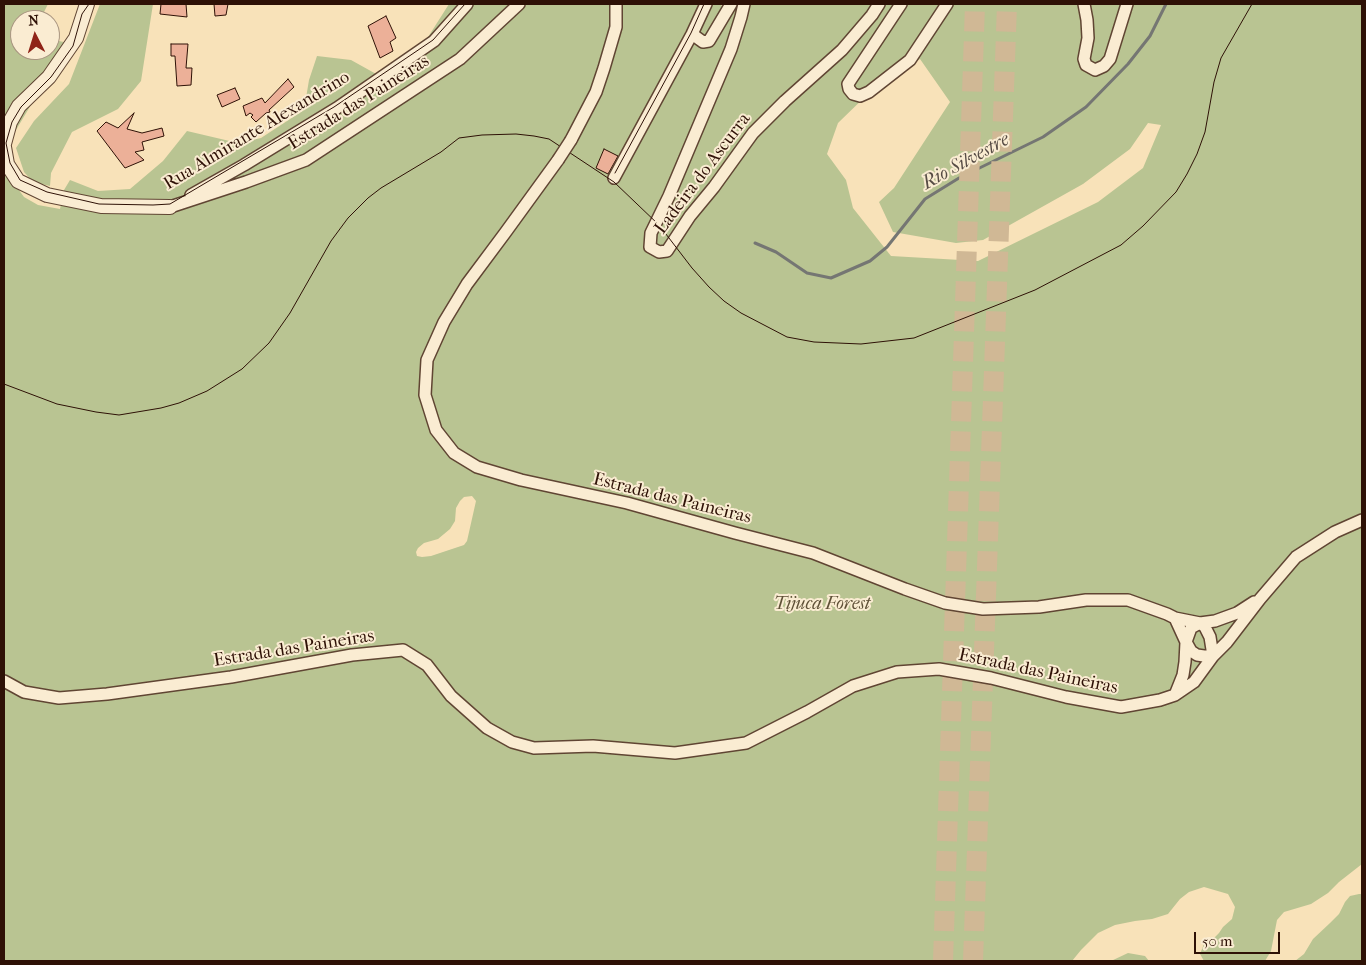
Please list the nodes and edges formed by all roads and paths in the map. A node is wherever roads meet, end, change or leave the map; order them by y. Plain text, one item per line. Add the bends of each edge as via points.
1 (87, 4) edge
2 (467, 4) edge
3 (518, 4) edge
4 (616, 4) edge
5 (706, 4) edge
6 (732, 4) edge
7 (744, 4) edge
8 (879, 4) edge
9 (901, 4) edge
10 (947, 4) edge
11 (1084, 4) edge
12 (1127, 4) edge
13 (692, 34) junction
14 (4, 145) edge
15 (614, 178) dead end
16 (170, 207) junction
17 (1362, 520) edge
18 (1260, 599) junction
19 (1175, 618) junction
20 (1200, 623) junction
21 (1186, 642) junction
22 (1213, 656) junction
23 (4, 681) edge
24 (1175, 695) junction

1 - 14 street, Rua Almirante Alexandrino via 76,38 49,77 19,106 10,122
2 - 16 street, Rua Almirante Alexandrino via 434,41 377,80 244,165
3 - 16 street, Estrada das Paineiras via 460,59 306,160
4 - 19 street, Estrada das Paineiras, bridge via 616,27 604,68 596,92 571,140 467,284 444,322 427,360 425,395 436,430 454,453 477,467 521,480 627,503 813,553 945,603 983,609 1039,607 1086,600 1128,600
5 - 13 street
6 - 13 street via 709,41 703,42
7 - 8 street, Ladeira do Ascurra via 731,49 651,234 650,247 659,252 667,251 753,132 842,50
9 - 10 street via 848,84 853,94 860,96 869,92 910,60
11 - 12 street via 1088,38 1084,59 1086,65 1095,70 1110,59
13 - 15 street
14 - 16 street, Rua Almirante Alexandrino via 7,164 18,181 47,195 101,206
17 - 18 street via 1335,532 1296,557
18 - 20 street via 1237,613
18 - 22 street
19 - 20 street, Estrada das Paineiras
19 - 21 street
20 - 21 street via 1192,628
20 - 22 street via 1210,636
21 - 22 street via 1197,655
21 - 24 street via 1186,662
22 - 24 street via 1194,682
23 - 24 street, Estrada das Paineiras via 24,692 58,698 231,677 352,655 403,650 427,665 451,696 487,728 512,742 534,748 593,746 675,753 746,743 853,686 897,672 939,669 1121,707

